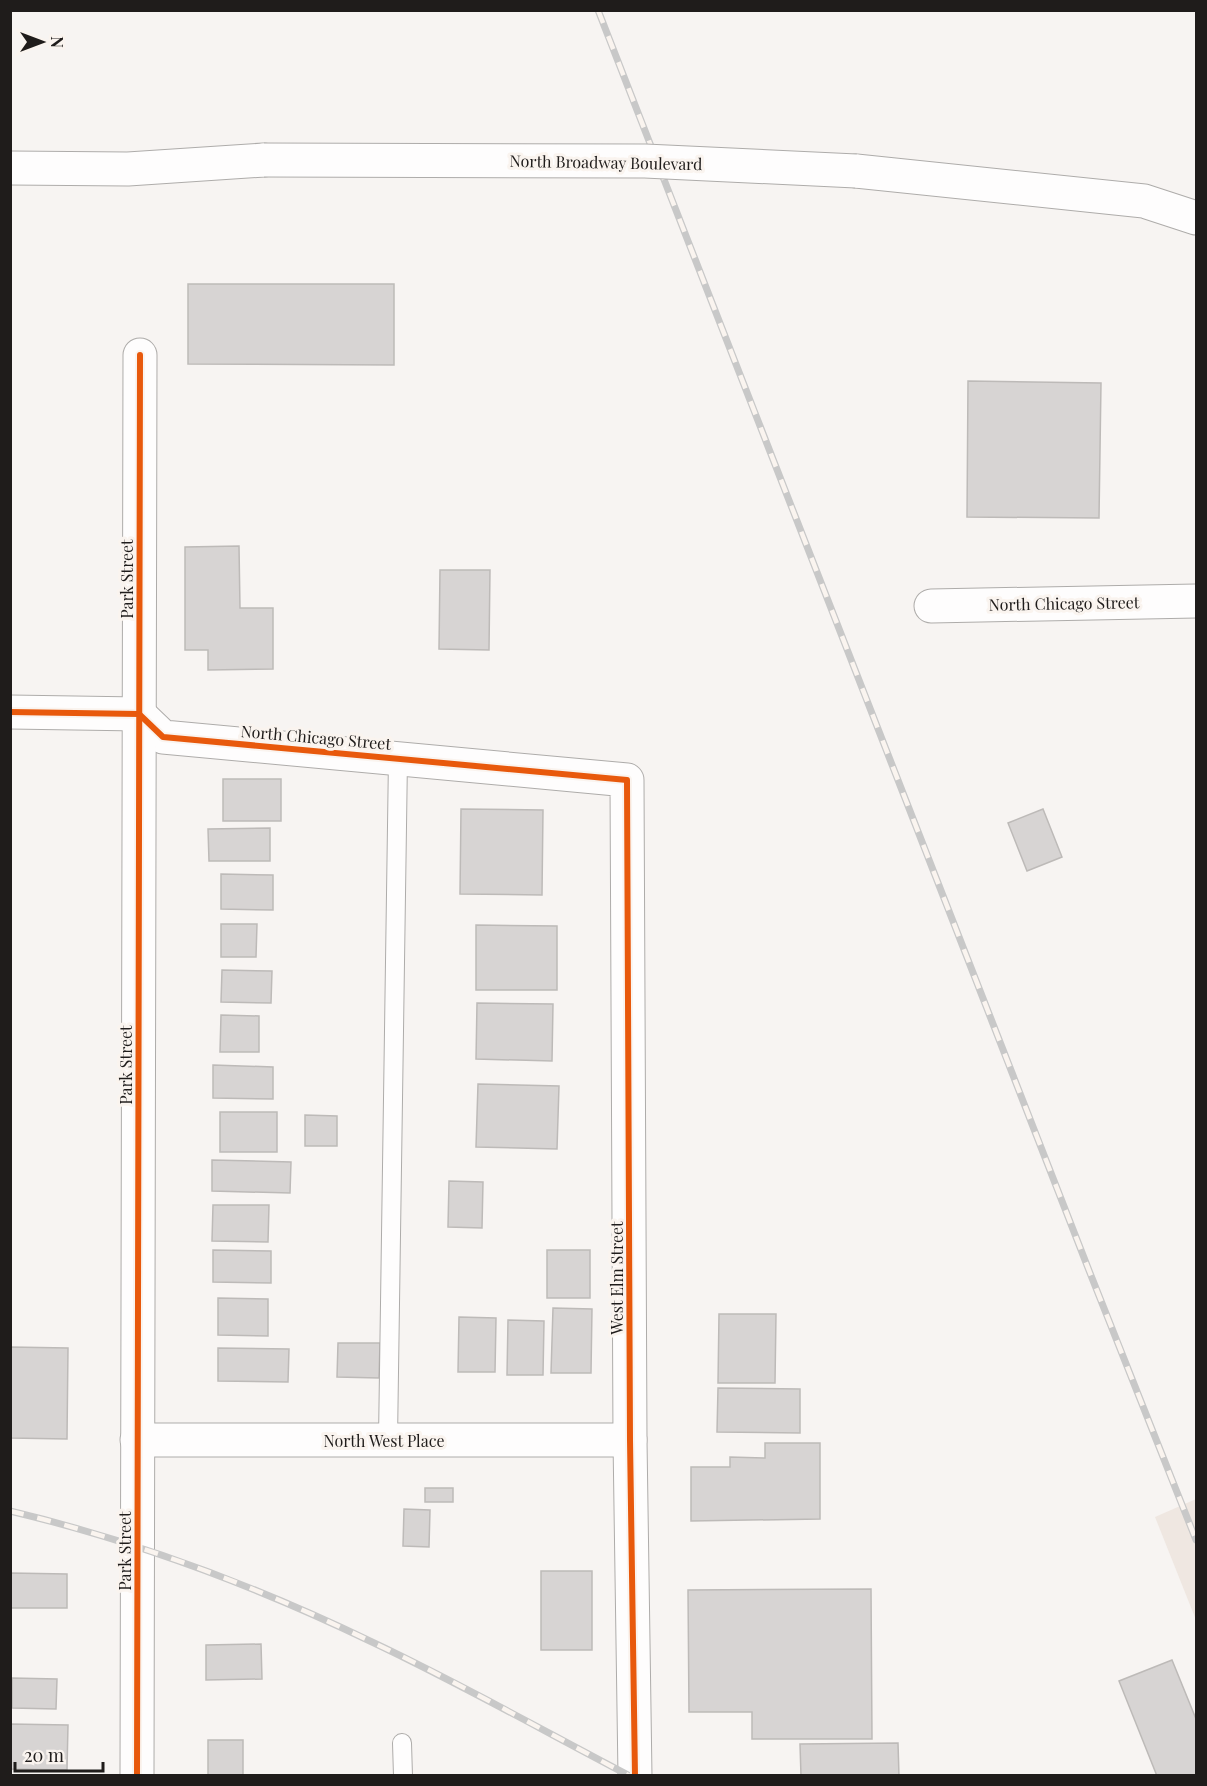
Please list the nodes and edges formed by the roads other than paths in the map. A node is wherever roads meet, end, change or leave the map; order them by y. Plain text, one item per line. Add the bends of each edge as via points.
1 (10, 168) edge
2 (1197, 218) edge
3 (140, 355) dead end
4 (1197, 601) edge
5 (931, 606) dead end
6 (10, 712) edge
7 (139, 714) junction
8 (398, 758) junction
9 (627, 780) joint
10 (137, 1440) junction
11 (388, 1440) junction
12 (630, 1440) junction
13 (402, 1743) dead end
14 (137, 1776) edge
15 (403, 1776) edge
16 (635, 1776) edge

1 - 2 street, North Broadway Boulevard, bridge via 128,169 264,160 645,161 855,171 1144,201
3 - 7 street, Park Street
4 - 5 street, North Chicago Street
6 - 7 street
7 - 8 street, North Chicago Street via 164,736
7 - 10 street, Park Street
8 - 9 street, North Chicago Street
8 - 11 lane
9 - 12 street, West Elm Street
10 - 11 street, North West Place
10 - 14 street, Park Street
11 - 12 street, North West Place
12 - 16 street, West Elm Street
13 - 15 lane

